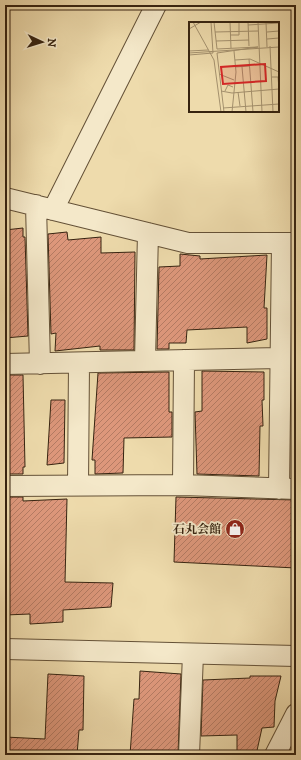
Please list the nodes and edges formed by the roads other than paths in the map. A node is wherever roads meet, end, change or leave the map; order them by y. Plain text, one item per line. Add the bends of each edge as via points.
1 (156, 5) edge
2 (5, 198) edge
3 (44, 208) junction
4 (148, 233) junction
5 (289, 243) edge
6 (280, 358) junction
7 (145, 360) junction
8 (184, 360) junction
9 (5, 364) edge
10 (40, 364) junction
11 (79, 364) junction
12 (288, 403) edge
13 (78, 485) junction
14 (183, 485) junction
15 (5, 486) edge
16 (287, 489) edge
17 (5, 649) edge
18 (193, 654) junction
19 (296, 656) edge
20 (296, 714) edge
21 (189, 755) edge
22 (275, 755) edge

1 - 3 street
2 - 3 street
3 - 4 street
3 - 10 street
4 - 5 street via 188,243
4 - 7 street
5 - 6 street
6 - 8 street
6 - 12 street
7 - 8 street
7 - 11 street
8 - 14 street
9 - 10 street
10 - 11 street
11 - 13 street
12 - 16 street
13 - 14 street
13 - 15 street
14 - 16 street
17 - 18 street
18 - 19 street
18 - 21 street
20 - 22 street

